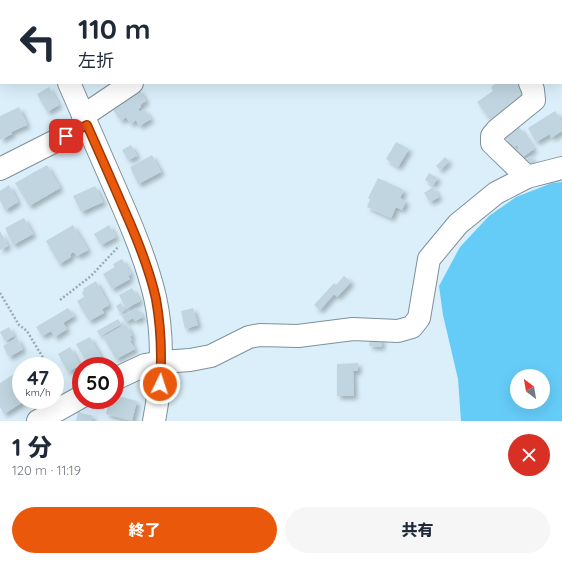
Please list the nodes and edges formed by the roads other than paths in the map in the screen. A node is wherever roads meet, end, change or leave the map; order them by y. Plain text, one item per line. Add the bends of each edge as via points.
1 (69, 84) edge
2 (131, 84) edge
3 (530, 84) edge
4 (85, 120) junction
5 (562, 168) edge
6 (0, 169) edge
7 (528, 177) junction
8 (162, 362) junction
9 (124, 374) edge
10 (72, 402) edge
11 (38, 421) edge
12 (154, 421) edge

1 - 4 street
2 - 4 street
3 - 7 street via 534,100 492,136 492,143
4 - 6 street
4 - 8 street via 146,265 160,326
5 - 7 street
7 - 8 street via 496,193 458,224 429,259 419,318 412,327 398,331 353,329 298,336 260,335 249,337 211,356
8 - 9 street via 145,364
8 - 12 street
10 - 11 street

